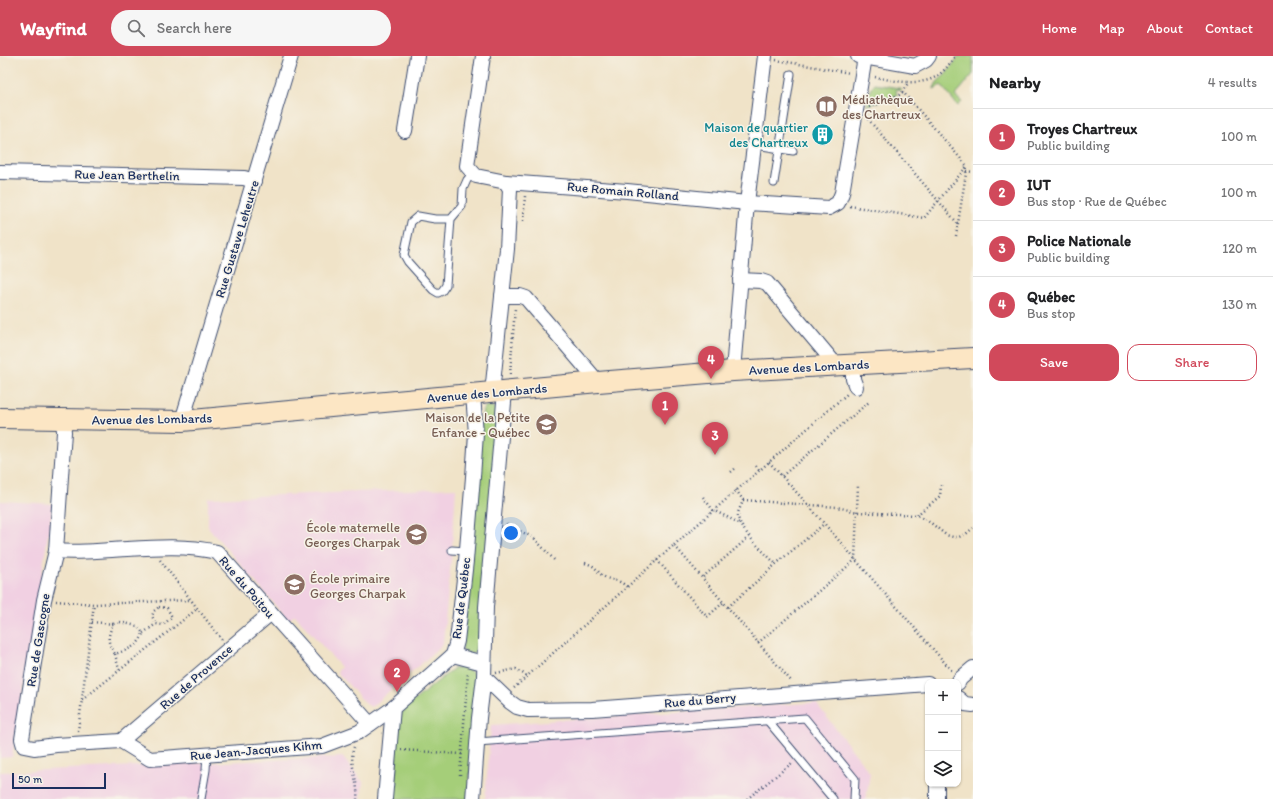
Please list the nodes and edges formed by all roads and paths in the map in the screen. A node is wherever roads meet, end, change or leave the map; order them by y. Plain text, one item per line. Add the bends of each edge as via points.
1 (291, 56) edge
2 (417, 56) edge
3 (483, 56) edge
4 (765, 56) edge
5 (929, 56) edge
6 (861, 57) edge
7 (791, 74) dead end
8 (908, 83) dead end
9 (903, 92) junction
10 (864, 109) dead end
11 (864, 115) dead end
12 (405, 131) dead end
13 (755, 145) junction
14 (779, 149) junction
15 (793, 151) dead end
16 (967, 166) junction
17 (966, 171) junction
18 (0, 172) edge
19 (973, 172) edge
20 (473, 173) junction
21 (254, 181) junction
22 (506, 182) junction
23 (774, 183) dead end
24 (938, 201) junction
25 (747, 203) junction
26 (838, 203) junction
27 (451, 219) junction
28 (959, 225) junction
29 (956, 236) dead end
30 (740, 280) junction
31 (502, 296) junction
32 (973, 358) edge
33 (844, 365) junction
34 (733, 371) junction
35 (598, 382) junction
36 (856, 386) joint
37 (490, 393) junction
38 (869, 402) dead end
39 (0, 418) edge
40 (62, 420) junction
41 (182, 421) junction
42 (769, 462) junction
43 (756, 466) dead end
44 (736, 468) dead end
45 (759, 470) junction
46 (731, 472) dead end
47 (782, 476) junction
48 (858, 485) dead end
49 (941, 485) dead end
50 (736, 490) junction
51 (703, 497) dead end
52 (743, 500) junction
53 (809, 506) junction
54 (713, 510) junction
55 (857, 512) junction
56 (917, 515) junction
57 (740, 523) junction
58 (824, 524) junction
59 (973, 528) edge
60 (506, 530) dead end
61 (750, 536) junction
62 (674, 545) junction
63 (149, 547) junction
64 (56, 550) junction
65 (452, 550) dead end
66 (466, 551) junction
67 (657, 560) junction
68 (855, 560) junction
69 (556, 562) dead end
70 (585, 563) dead end
71 (776, 564) junction
72 (702, 577) junction
73 (627, 587) junction
74 (44, 600) junction
75 (190, 600) junction
76 (168, 601) junction
77 (724, 602) junction
78 (94, 604) junction
79 (167, 608) junction
80 (728, 608) junction
81 (197, 609) junction
82 (271, 613) junction
83 (92, 622) junction
84 (113, 624) junction
85 (156, 624) junction
86 (143, 633) junction
87 (758, 643) junction
88 (229, 649) junction
89 (115, 654) junction
90 (453, 655) junction
91 (483, 663) junction
92 (973, 668) edge
93 (119, 670) junction
94 (528, 676) junction
95 (491, 678) junction
96 (956, 679) edge
97 (960, 679) edge
98 (973, 680) edge
99 (925, 684) edge
100 (961, 688) edge
101 (509, 692) dead end
102 (795, 694) junction
103 (82, 700) junction
104 (961, 701) edge
105 (973, 705) edge
106 (393, 708) junction
107 (767, 720) junction
108 (365, 728) junction
109 (121, 741) junction
110 (477, 742) junction
111 (76, 744) junction
112 (389, 749) junction
113 (207, 754) junction
114 (462, 754) dead end
115 (799, 758) junction
116 (937, 787) edge
117 (201, 799) edge
118 (358, 799) edge
119 (385, 799) edge
120 (473, 799) edge
121 (747, 799) edge
122 (833, 799) edge
123 (854, 799) edge
124 (937, 799) edge

1 - 21 street, Rue Gustave Leheutre
2 - 12 street
3 - 20 street via 467,166
4 - 13 street
5 - 6 street via 915,66
6 - 26 street via 842,193
7 - 14 lane
8 - 9 path
9 - 10 path
9 - 16 path
11 - 24 path
13 - 14 lane
13 - 25 street
14 - 15 lane
14 - 23 lane
16 - 17 path
16 - 24 path
17 - 19 path
17 - 28 path
18 - 21 street, Rue Jean Berthelin via 244,178
20 - 22 street, Rue Romain Rolland via 476,176
20 - 27 lane via 463,189 462,206
21 - 41 street, Rue Gustave Leheutre
22 - 25 street, Rue Romain Rolland
22 - 31 street via 510,189
24 - 26 path via 924,218
24 - 28 path
25 - 26 street, Rue Romain Rolland via 829,208
25 - 30 street
27 - 27 lane via 418,216 411,222 404,255 438,293 446,285
28 - 29 path
30 - 33 street via 761,281 767,284
30 - 34 street
31 - 35 street via 526,298
31 - 37 street
32 - 33 street, Avenue des Lombards
33 - 34 street, Avenue des Lombards
33 - 36 street
34 - 35 street, Avenue des Lombards
35 - 37 street, Avenue des Lombards
36 - 42 path
37 - 41 street, Avenue des Lombards
37 - 66 street, Rue de Québec via 476,434
37 - 91 street, Rue de Québec
38 - 47 path
39 - 40 street, Avenue des Lombards
40 - 41 street, Avenue des Lombards
40 - 64 street, Rue de Gascogne via 64,432
42 - 45 path
42 - 47 path
43 - 45 path
44 - 46 path
45 - 50 path
47 - 53 path
48 - 55 path
49 - 56 path via 940,496
50 - 52 path
50 - 54 path
51 - 54 path
52 - 53 path
52 - 57 path via 738,514
53 - 55 path via 838,507
53 - 58 path
54 - 57 path
54 - 62 path
55 - 56 path
55 - 68 path
56 - 59 path via 953,537 966,534
57 - 61 path
58 - 68 path
58 - 71 path
60 - 69 path via 506,523 534,538
61 - 71 path
61 - 72 path
62 - 67 path
62 - 72 path
63 - 64 street, Rue du Poitou via 72,553
63 - 75 path
63 - 82 street, Rue du Poitou via 198,547 217,552
64 - 74 street, Rue de Gascogne
65 - 66 lane
66 - 90 street, Rue de Québec via 457,641
67 - 73 path
67 - 77 path via 707,617
68 - 87 path
68 - 96 path
70 - 73 path via 594,566 604,577 614,579
71 - 80 path
72 - 77 path
73 - 94 path
74 - 78 path
74 - 111 street, Rue de Gascogne via 22,739 24,746 34,748
75 - 76 path
75 - 81 path
76 - 78 path
76 - 79 path
77 - 80 path
78 - 83 path
79 - 85 path via 159,607 154,611 152,616
79 - 85 path via 172,617 163,625
80 - 87 path
81 - 88 path
81 - 93 path
82 - 88 street, Rue de Provence
82 - 108 street, Rue du Poitou
83 - 84 path
83 - 103 path
84 - 86 path via 120,622 137,626
84 - 89 path via 108,644
85 - 86 path
86 - 89 path via 136,646
87 - 102 path via 795,686
88 - 109 street, Rue de Provence
89 - 93 path
90 - 91 street
90 - 106 street, Rue de Québec
91 - 95 street, Rue de Québec
92 - 97 street
93 - 103 path
94 - 95 path via 516,669 494,674
94 - 101 path
95 - 102 street, Rue du Berry via 510,702 528,710 592,709
95 - 110 street, Rue de Québec
98 - 100 street
99 - 102 street, Rue du Berry
103 - 111 path
104 - 105 street
106 - 108 street, Rue Jean-Jacques Kihm
106 - 112 street
107 - 110 lane
107 - 115 lane
107 - 123 lane via 805,718 855,779
108 - 113 street, Rue Jean-Jacques Kihm via 322,746
108 - 118 path via 352,753
109 - 111 street, Rue de Gascogne
109 - 113 street, Rue Jean-Jacques Kihm via 150,759
110 - 120 street, Rue de Québec
112 - 114 path
112 - 119 street
113 - 117 lane
115 - 121 path
115 - 122 lane
116 - 124 street

